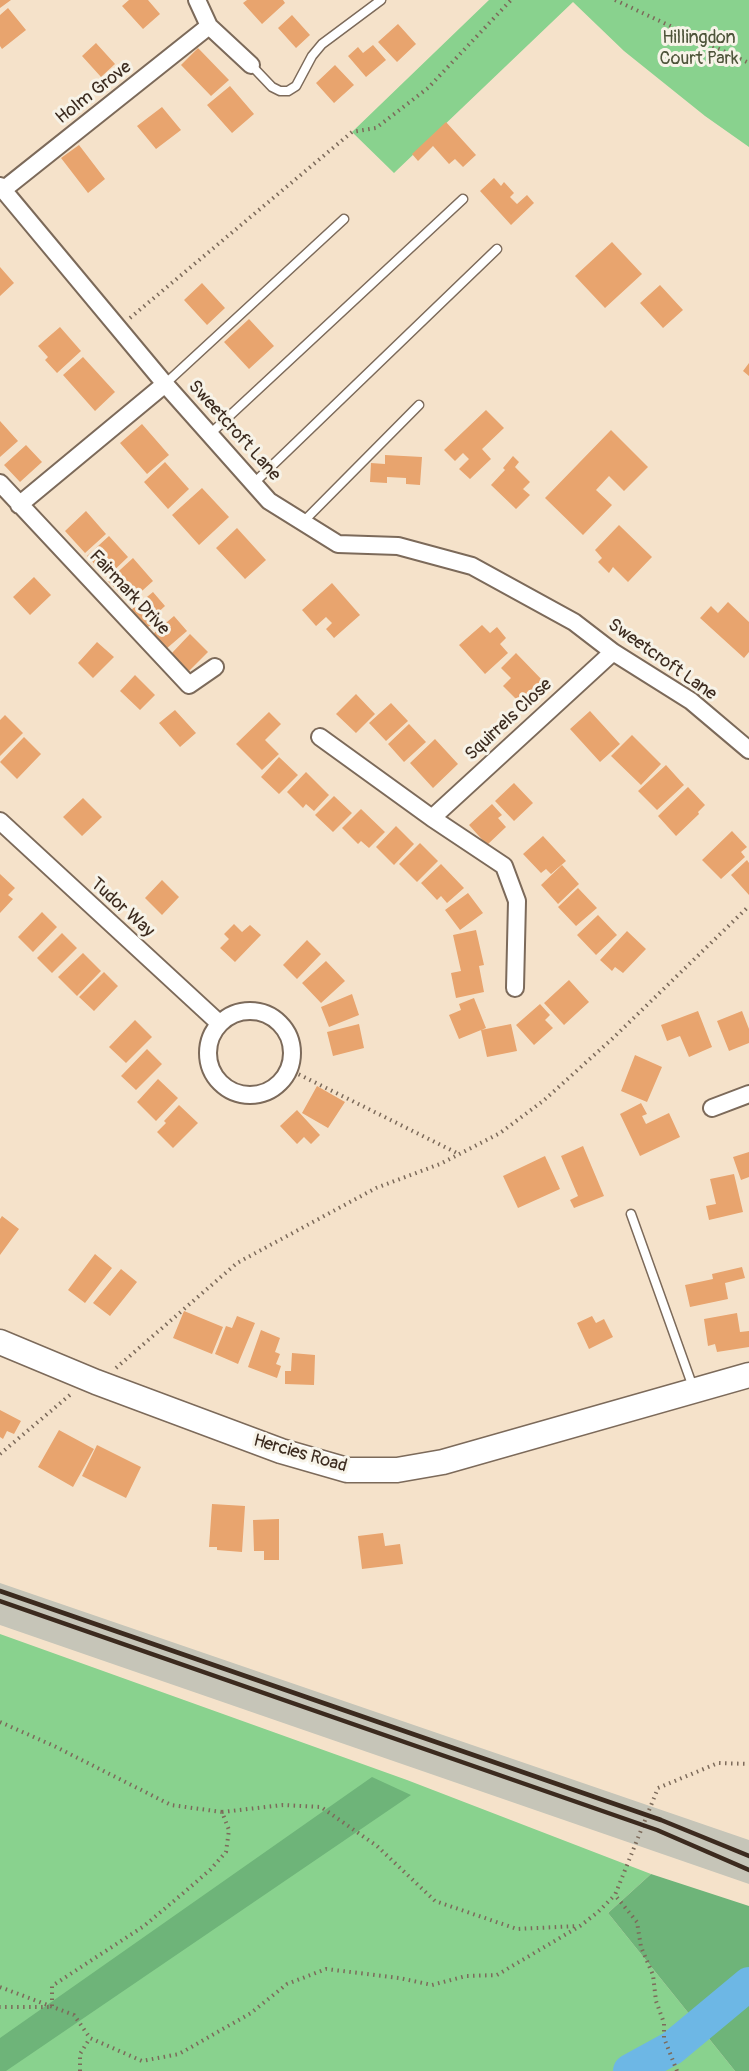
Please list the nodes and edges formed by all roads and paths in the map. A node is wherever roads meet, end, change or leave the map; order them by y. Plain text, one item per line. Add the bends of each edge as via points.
1 (198, 0) edge
2 (381, 0) edge
3 (511, 0) edge
4 (615, 0) edge
5 (209, 26) junction
6 (749, 63) edge
7 (251, 65) joint
8 (2, 188) edge
9 (463, 199) dead end
10 (344, 219) dead end
11 (497, 249) dead end
12 (118, 328) junction
13 (165, 384) junction
14 (419, 405) dead end
15 (210, 434) junction
16 (0, 483) edge
17 (254, 483) junction
18 (19, 505) junction
19 (303, 522) junction
20 (613, 652) junction
21 (215, 667) dead end
22 (320, 738) dead end
23 (749, 750) edge
24 (432, 818) junction
25 (0, 821) edge
26 (749, 906) edge
27 (514, 988) dead end
28 (219, 1023) junction
29 (288, 1069) junction
30 (749, 1094) edge
31 (712, 1108) dead end
32 (459, 1154) junction
33 (631, 1214) dead end
34 (0, 1342) edge
35 (749, 1375) edge
36 (96, 1382) junction
37 (694, 1390) junction
38 (0, 1454) edge
39 (0, 1722) edge
40 (749, 1764) edge
41 (222, 1812) junction
42 (615, 1895) junction
43 (579, 1926) junction
44 (0, 1987) edge
45 (0, 2007) edge
46 (52, 2007) junction
47 (90, 2038) junction
48 (80, 2071) edge
49 (676, 2071) edge

1 - 5 street
2 - 7 lane via 322,44 296,86 288,91 272,87
3 - 12 path via 428,88 376,128 352,132
4 - 6 path
5 - 7 street
5 - 8 street, Holm Grove
8 - 12 street, Sweetcroft Lane
9 - 15 lane
10 - 13 lane
11 - 17 lane
12 - 13 street, Sweetcroft Lane
13 - 15 street, Sweetcroft Lane
13 - 18 street
14 - 19 lane
15 - 17 street, Sweetcroft Lane
16 - 18 street, Fairmark Drive
17 - 19 street, Sweetcroft Lane via 269,501
18 - 21 street, Fairmark Drive via 189,685
19 - 20 street, Sweetcroft Lane via 338,544 398,546 472,566 574,622
20 - 23 street, Sweetcroft Lane via 692,701
20 - 24 street, Squirrels Close
22 - 24 street
24 - 27 street via 504,866 517,901
25 - 28 street, Tudor Way
26 - 32 path via 543,1101 500,1133
28 - 29 street via 247,1011 270,1016 288,1034 292,1049
28 - 29 street via 207,1048 208,1060 213,1074 226,1088 254,1095 271,1090
29 - 32 path
30 - 31 street
32 - 36 path via 376,1188 237,1263
33 - 37 lane
34 - 36 street, Hercies Road
35 - 37 street, Hercies Road
36 - 37 street, Hercies Road via 281,1451 347,1470 397,1470 444,1462
36 - 38 path via 75,1390
39 - 41 path via 171,1805
40 - 42 path via 718,1763 658,1788
41 - 43 path via 283,1805 321,1807 377,1846 435,1901 517,1929
41 - 46 path via 229,1830 226,1852 144,1926 52,1986
42 - 43 path
42 - 49 path via 637,1922 641,1947 653,1975 664,2038
43 - 47 path via 497,1975 466,1976 432,1985 326,1969 287,1984 251,2013 179,2054 142,2061
44 - 46 path
45 - 46 path
46 - 47 path via 74,2015
47 - 48 path via 80,2054

